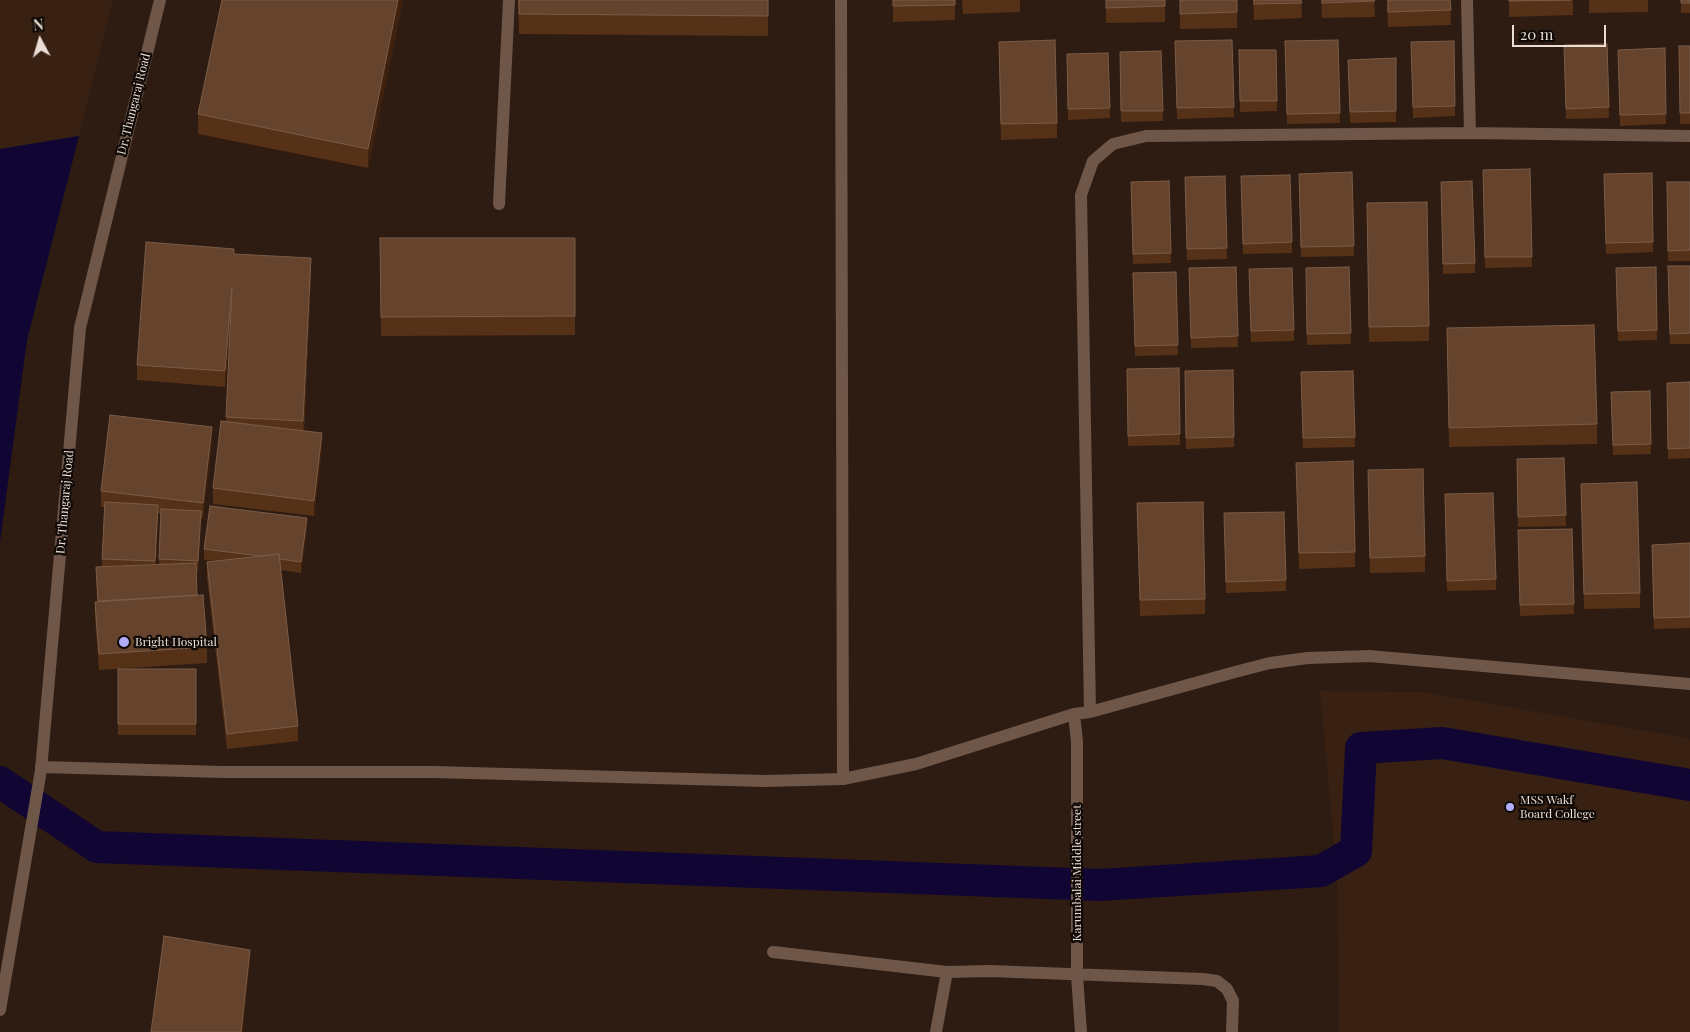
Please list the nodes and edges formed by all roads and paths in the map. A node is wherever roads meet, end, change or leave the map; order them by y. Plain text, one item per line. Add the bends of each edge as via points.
1 (160, 0) edge
2 (509, 0) edge
3 (841, 0) edge
4 (1467, 0) edge
5 (1470, 133) junction
6 (1690, 136) edge
7 (499, 204) dead end
8 (1690, 684) edge
9 (1090, 712) junction
10 (1074, 714) junction
11 (41, 769) junction
12 (843, 779) junction
13 (773, 952) dead end
14 (946, 972) junction
15 (1077, 975) junction
16 (0, 1010) edge
17 (936, 1032) edge
18 (1081, 1032) edge
19 (1232, 1032) edge

1 - 11 street, Dr. Thangaraj Road via 80,328
2 - 7 street
3 - 12 street
4 - 5 street
5 - 6 street
5 - 9 street via 1146,136 1113,144 1093,160 1081,195
8 - 9 street via 1368,656 1308,658 1270,663
9 - 10 street
10 - 12 street via 916,764
10 - 15 street, Karumbalai Middle street
11 - 12 street via 434,772 765,781
11 - 16 street, Dr. Thangaraj Road
13 - 14 street
14 - 15 street
14 - 17 street
15 - 18 street, Karumbalai Middle street
15 - 19 street via 1218,982 1232,1001

